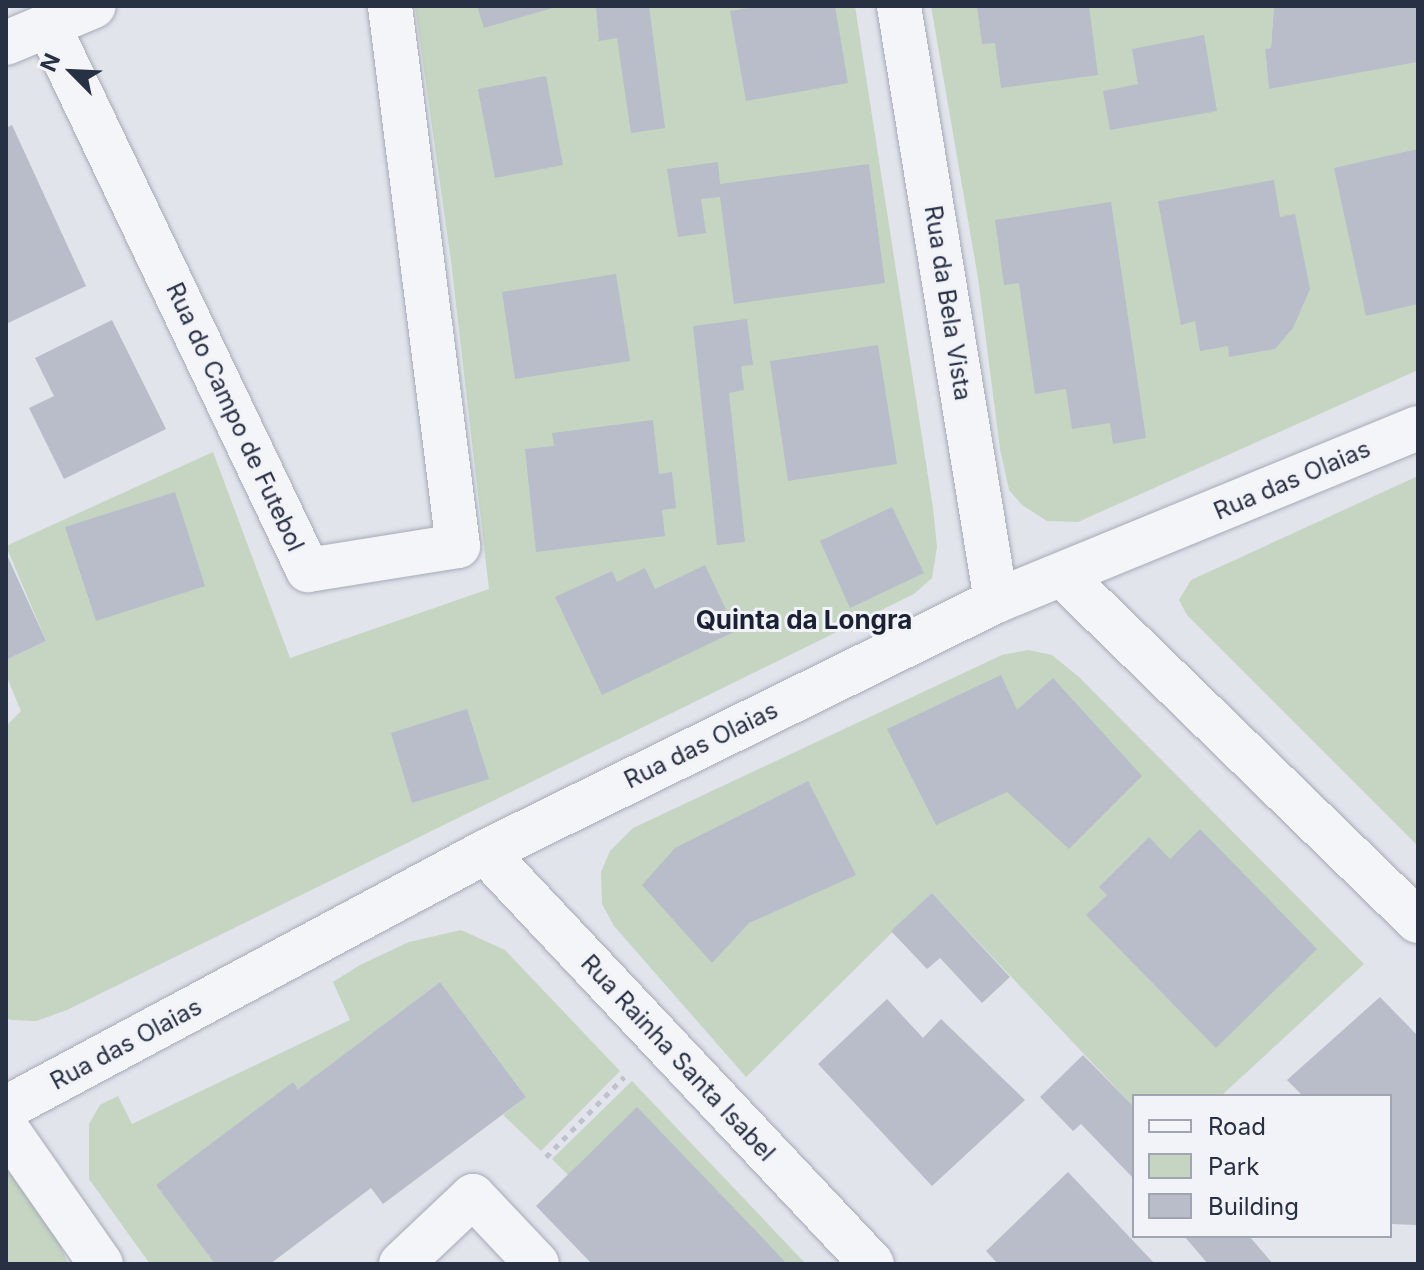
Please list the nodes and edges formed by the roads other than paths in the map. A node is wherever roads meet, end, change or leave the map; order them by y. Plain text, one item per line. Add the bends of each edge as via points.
1 (94, 6) edge
2 (390, 6) edge
3 (899, 6) edge
4 (48, 25) junction
5 (6, 43) edge
6 (1418, 428) edge
7 (1063, 576) junction
8 (996, 601) junction
9 (485, 852) junction
10 (1418, 921) edge
11 (6, 1108) edge
12 (6, 1128) edge
13 (101, 1264) edge
14 (401, 1264) edge
15 (537, 1264) edge
16 (872, 1264) edge

1 - 4 street
2 - 4 street, Rua do Campo de Futebol via 458,546 308,570
3 - 8 street, Rua da Bela Vista
4 - 5 street
6 - 7 street, Rua das Olaias
7 - 8 street, Rua das Olaias
7 - 10 street
8 - 9 street, Rua das Olaias
9 - 11 street, Rua das Olaias
9 - 16 street, Rua Rainha Santa Isabel
12 - 13 street
14 - 15 street via 473,1196

